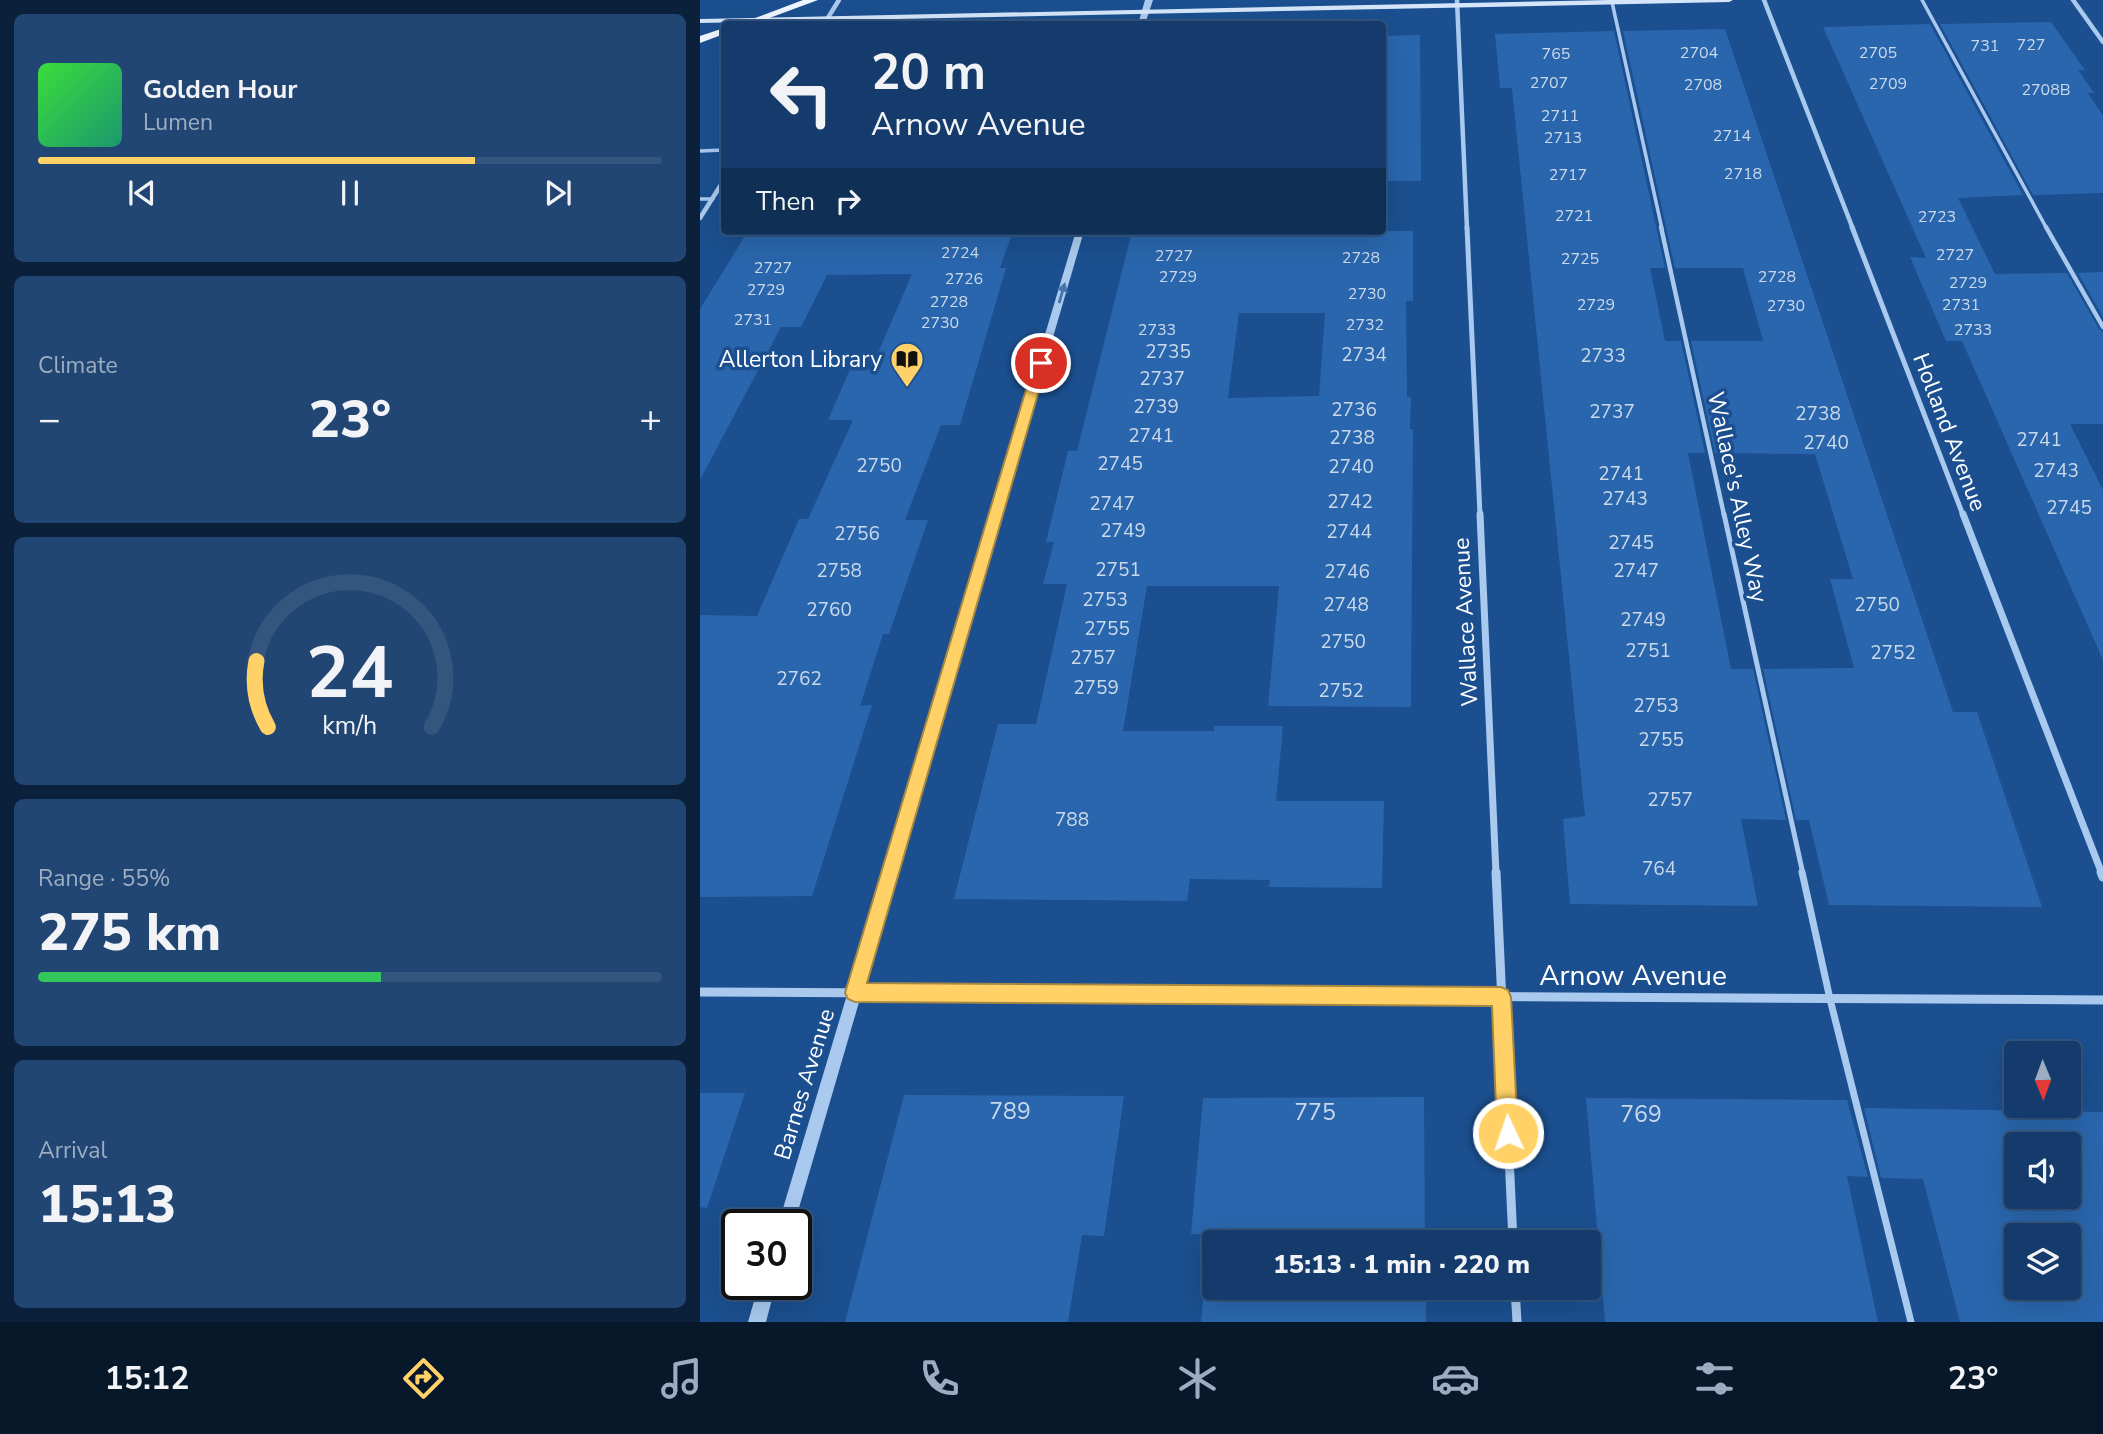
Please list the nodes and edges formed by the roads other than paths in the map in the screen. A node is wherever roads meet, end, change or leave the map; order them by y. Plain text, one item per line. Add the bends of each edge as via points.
1 (813, 0) edge
2 (839, 0) edge
3 (1149, 0) edge
4 (1729, 0) edge
5 (1764, 0) edge
6 (1922, 0) edge
7 (2073, 0) edge
8 (1612, 2) junction
9 (1457, 3) edge
10 (1145, 12) junction
11 (757, 20) junction
12 (700, 21) edge
13 (754, 21) edge
14 (826, 21) edge
15 (1143, 21) edge
16 (721, 32) edge
17 (700, 40) edge
18 (2103, 42) edge
19 (700, 150) edge
20 (721, 150) edge
21 (721, 185) edge
22 (700, 199) edge
23 (712, 199) junction
24 (700, 218) edge
25 (1079, 235) edge
26 (2103, 327) edge
27 (2103, 877) edge
28 (700, 992) edge
29 (855, 993) junction
30 (1501, 997) junction
31 (1830, 999) junction
32 (2103, 1000) edge
33 (791, 1209) edge
34 (1512, 1230) edge
35 (763, 1300) edge
36 (1516, 1300) edge
37 (757, 1322) edge
38 (1517, 1322) edge
39 (1911, 1322) edge

1 - 11 main road
2 - 14 street
3 - 10 street
4 - 8 main road
5 - 27 street, Holland Avenue
6 - 26 lane
7 - 18 street
8 - 9 main road
8 - 31 lane, Wallace's Alley Way
9 - 10 main road
9 - 30 street, Wallace Avenue
10 - 14 main road
10 - 15 street
11 - 12 main road
11 - 13 main road
11 - 14 main road
16 - 17 main road
19 - 20 lane
21 - 23 street
22 - 23 lane
23 - 24 street
29 -> 25 street, Barnes Avenue
28 - 29 street, Arnow Avenue
29 - 30 street, Arnow Avenue
29 - 33 street, Barnes Avenue
30 - 31 street, Arnow Avenue
30 - 34 street, Wallace Avenue
31 - 32 street, Arnow Avenue
31 - 39 lane
35 - 37 street
36 - 38 street

